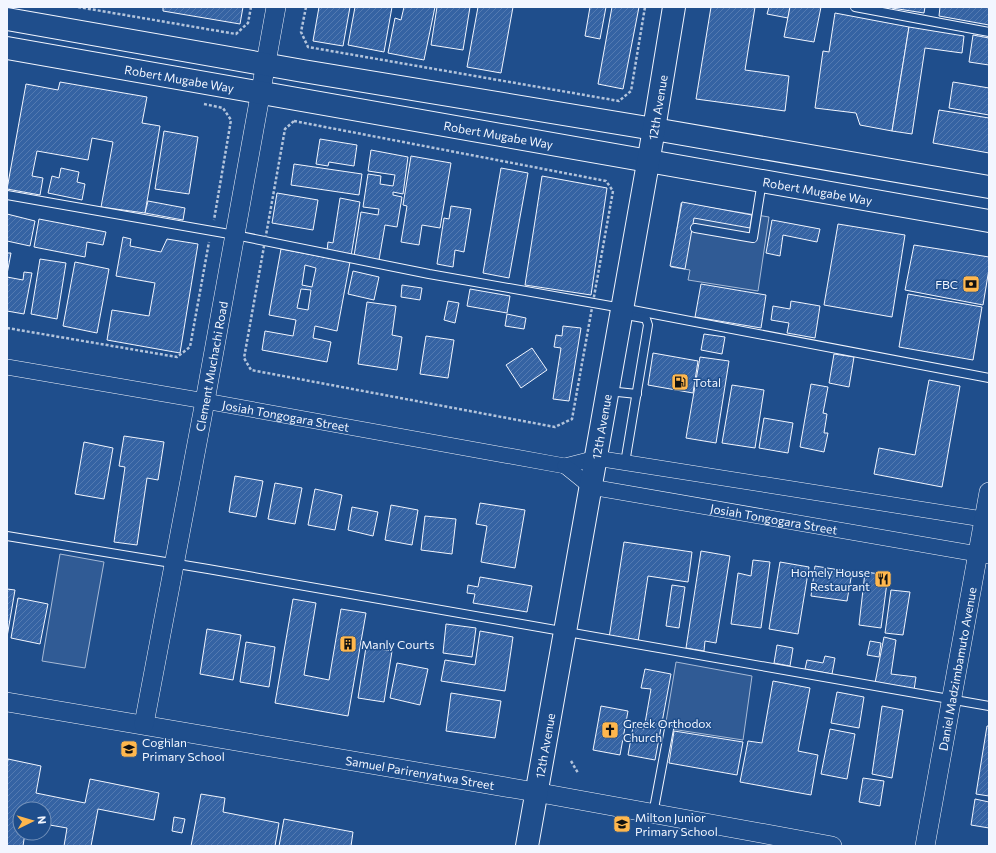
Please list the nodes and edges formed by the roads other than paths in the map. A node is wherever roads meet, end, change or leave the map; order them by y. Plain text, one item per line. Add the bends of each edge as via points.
1 (276, 7) edge
2 (674, 7) edge
3 (855, 7) edge
4 (7, 19) edge
5 (989, 32) edge
6 (7, 48) edge
7 (265, 64) junction
8 (260, 92) junction
9 (654, 128) junction
10 (648, 160) junction
11 (762, 180) junction
12 (989, 187) edge
13 (7, 195) edge
14 (989, 221) edge
15 (695, 228) dead end
16 (235, 235) junction
17 (621, 311) junction
18 (7, 368) edge
19 (989, 378) edge
20 (607, 391) junction
21 (637, 394) junction
22 (205, 401) junction
23 (596, 458) junction
24 (625, 463) junction
25 (565, 466) junction
26 (591, 487) junction
27 (989, 492) edge
28 (986, 519) edge
29 (7, 536) edge
30 (983, 555) edge
31 (174, 563) junction
32 (566, 631) junction
33 (951, 699) junction
34 (7, 702) edge
35 (989, 706) edge
36 (144, 724) junction
37 (669, 728) dead end
38 (535, 792) junction
39 (653, 814) junction
40 (527, 846) edge
41 (832, 846) edge
42 (925, 846) edge

1 - 7 street, Clement Muchachi Road
2 - 9 main road, 12th Avenue
3 - 5 lane
4 - 7 main road
6 - 8 main road, Robert Mugabe Way
7 - 8 street, Clement Muchachi Road
7 - 9 main road
8 - 10 main road, Robert Mugabe Way
8 - 16 street, Clement Muchachi Road
9 - 10 main road, 12th Avenue
9 - 12 main road
10 - 11 main road, Robert Mugabe Way
10 - 17 main road, 12th Avenue
11 - 14 main road, Robert Mugabe Way
11 - 15 lane via 753,238
13 - 16 lane
16 - 17 lane
16 - 22 street, Clement Muchachi Road
17 - 19 lane
17 - 20 main road, 12th Avenue
17 - 21 lane via 646,319 648,325
18 - 22 street, Josiah Tongogara Street
20 - 21 lane
20 - 23 main road, 12th Avenue
21 - 24 lane
22 - 25 street, Josiah Tongogara Street
22 - 31 street, Clement Muchachi Road
23 - 24 street, Josiah Tongogara Street
23 - 25 street, Josiah Tongogara Street
23 - 26 main road, 12th Avenue
24 - 28 street, Josiah Tongogara Street
25 - 26 street, Josiah Tongogara Street
26 - 30 street, Josiah Tongogara Street
26 - 32 main road, 12th Avenue
27 - 28 street, Daniel Madzimbamuto Avenue
28 - 30 street, Daniel Madzimbamuto Avenue
29 - 31 lane
30 - 33 street, Daniel Madzimbamuto Avenue
31 - 32 lane
31 - 36 street, Clement Muchachi Road
32 - 33 lane
32 - 38 main road, 12th Avenue
33 - 35 lane
33 - 42 street, Daniel Madzimbamuto Avenue
34 - 36 street, Samuel Parirenyatwa Street
36 - 38 street, Samuel Parirenyatwa Street
37 - 39 lane
38 - 39 street, Samuel Parirenyatwa Street
38 - 40 main road, 12th Avenue
39 - 41 street, Samuel Parirenyatwa Street

